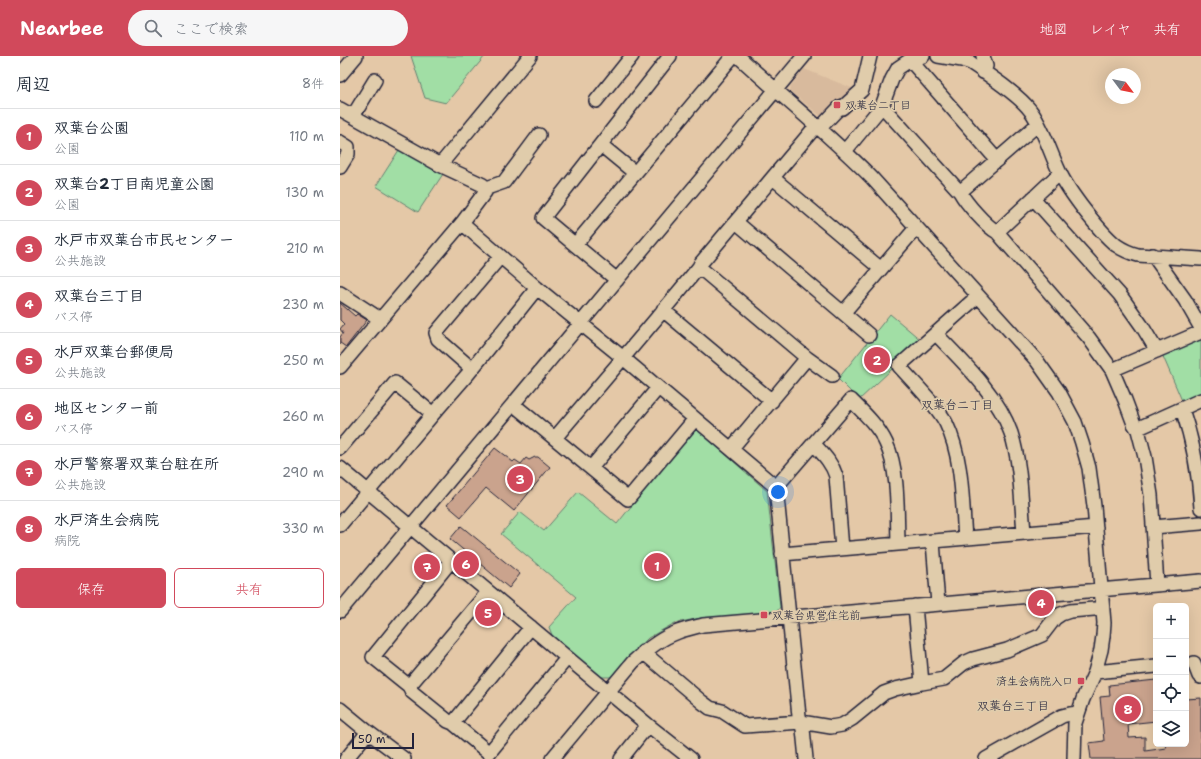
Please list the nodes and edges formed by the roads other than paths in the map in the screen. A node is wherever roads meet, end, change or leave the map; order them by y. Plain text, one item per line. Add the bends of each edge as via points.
1 (356, 56) edge
2 (530, 56) edge
3 (632, 56) edge
4 (670, 56) edge
5 (733, 56) edge
6 (738, 56) edge
7 (804, 56) edge
8 (870, 56) edge
9 (923, 56) edge
10 (938, 56) edge
11 (983, 56) edge
12 (910, 60) junction
13 (983, 72) junction
14 (340, 75) edge
15 (374, 80) dead end
16 (775, 91) junction
17 (596, 101) dead end
18 (882, 106) junction
19 (340, 109) edge
20 (353, 116) junction
21 (1038, 124) junction
22 (818, 128) junction
23 (539, 135) dead end
24 (340, 142) edge
25 (601, 145) junction
26 (845, 151) junction
27 (997, 160) junction
28 (440, 165) junction
29 (340, 167) edge
30 (635, 173) junction
31 (1060, 173) junction
32 (773, 178) junction
33 (484, 189) junction
34 (960, 192) junction
35 (1033, 198) junction
36 (736, 222) junction
37 (462, 223) junction
38 (916, 228) junction
39 (996, 232) junction
40 (575, 245) junction
41 (1153, 255) junction
42 (500, 257) junction
43 (1201, 259) edge
44 (699, 267) junction
45 (882, 269) junction
46 (617, 280) junction
47 (537, 288) junction
48 (340, 293) edge
49 (978, 296) junction
50 (663, 310) junction
51 (844, 312) junction
52 (380, 319) junction
53 (581, 324) junction
54 (1201, 328) edge
55 (1201, 332) edge
56 (936, 334) junction
57 (869, 335) dead end
58 (1157, 351) junction
59 (622, 357) junction
60 (807, 358) junction
61 (340, 367) edge
62 (472, 368) junction
63 (1112, 370) junction
64 (832, 376) dead end
65 (658, 388) junction
66 (1201, 400) edge
67 (772, 401) junction
68 (513, 404) junction
69 (1182, 409) junction
70 (433, 414) junction
71 (695, 419) junction
72 (1138, 430) junction
73 (555, 438) junction
74 (814, 444) junction
75 (340, 448) edge
76 (731, 449) junction
77 (340, 468) edge
78 (591, 468) junction
79 (776, 487) junction
80 (368, 491) junction
81 (1201, 508) edge
82 (1201, 523) edge
83 (340, 525) edge
84 (410, 526) junction
85 (1096, 527) junction
86 (1152, 528) junction
87 (1024, 532) junction
88 (965, 538) junction
89 (933, 542) junction
90 (898, 543) junction
91 (842, 549) junction
92 (782, 554) junction
93 (451, 561) junction
94 (1201, 581) edge
95 (1157, 585) junction
96 (1102, 590) junction
97 (488, 592) junction
98 (1068, 593) junction
99 (938, 604) junction
100 (915, 606) junction
101 (1094, 609) dead end
102 (340, 611) edge
103 (1070, 611) junction
104 (789, 617) junction
105 (531, 627) junction
106 (644, 652) junction
107 (567, 658) junction
108 (1194, 663) edge
109 (1153, 666) edge
110 (1095, 672) junction
111 (1201, 677) edge
112 (922, 683) junction
113 (409, 686) junction
114 (608, 691) junction
115 (340, 708) edge
116 (1078, 713) junction
117 (801, 722) junction
118 (453, 723) junction
119 (648, 725) junction
120 (368, 732) junction
121 (685, 758) edge
122 (346, 759) edge
123 (404, 759) edge
124 (552, 759) edge
125 (621, 759) edge
126 (806, 759) edge
127 (986, 759) edge
128 (1074, 759) edge

1 - 14 street
2 - 28 street
3 - 17 street
4 - 25 street
5 - 30 street
6 - 16 street
7 - 16 street
8 - 22 street via 862,90 842,108 840,106
9 - 12 street
10 - 13 street via 971,63
11 - 13 street via 986,66
12 - 18 street via 898,68
12 - 27 street
13 - 21 street via 1020,99
15 - 20 street
16 - 22 street
16 - 46 street
18 - 26 street
18 - 34 street
19 - 20 street
20 - 28 street
21 - 27 street
21 - 31 street
22 - 26 street
22 - 32 street
23 - 33 street via 504,182
24 - 29 street via 348,147 348,154
25 - 30 street
25 - 40 street via 543,218
26 - 38 street
27 - 34 street
28 - 33 street via 483,185
30 - 40 street
31 - 35 street
31 - 41 street via 1078,202 1116,245 1130,253
32 - 36 street
32 - 45 street
33 - 37 street via 485,192
34 - 39 street via 977,214
35 - 39 street
35 - 58 street via 1120,295
36 - 44 street
36 - 51 street
37 - 42 street
37 - 52 street
38 - 45 street
38 - 49 street
39 - 63 street via 1089,338
40 - 46 street
41 - 43 street
41 - 54 street via 1185,300
42 - 47 street
42 - 62 street via 436,333 438,339
44 - 50 street
44 - 60 street
45 - 51 street
46 - 53 street
47 - 53 street
47 - 62 street
48 - 52 street
49 - 56 street
49 - 85 street via 1037,362 1068,408 1089,468
50 - 59 street
50 - 67 street
51 - 57 street
52 - 61 street
53 - 59 street
53 - 68 street
55 - 58 street
56 - 87 street via 986,388 1011,432 1017,458
56 - 88 street via 899,366 941,417 952,440 959,469
58 - 63 street
59 - 65 street
59 - 73 street
60 - 64 street
60 - 67 street
62 - 70 street
63 - 72 street
65 - 71 street
65 - 78 street
66 - 69 street
67 - 76 street
68 - 73 street
68 - 84 street
69 - 72 street
69 - 81 street via 1194,452
70 - 75 street via 395,383
70 - 80 street
71 - 76 street
71 - 78 street via 628,499
72 - 86 street via 1151,495
73 - 78 street
74 - 79 street
74 - 90 street via 851,400 868,418 886,444 894,469
74 - 91 street via 830,461 836,476
76 - 79 street
77 - 80 street
79 - 92 street
80 - 83 street
80 - 84 street
82 - 86 street
84 - 93 street
84 - 102 street
85 - 87 street
85 - 96 street
86 - 95 street
87 - 88 street
88 - 89 street
89 - 90 street
89 - 99 street
90 - 91 street
91 - 92 street
92 - 104 street
93 - 97 street
93 - 113 street via 373,657
94 - 95 street
95 - 96 street
96 - 98 street
96 - 110 street via 1103,636
97 - 105 street
97 - 113 street
98 - 99 street
98 - 103 street
99 - 100 street
100 - 104 street
100 - 112 street
101 - 103 street
103 - 112 street via 1055,618 1042,635 1007,650 964,663 944,679
104 - 106 street via 703,625 678,632
104 - 117 street
105 - 107 street
105 - 118 street
106 - 114 street
106 - 117 street via 710,708 745,726
107 - 114 street
107 - 118 street via 489,753
108 - 111 street
109 - 110 street
110 - 116 street
112 - 117 street via 884,693 842,725 831,727
113 - 118 street via 412,692
114 - 119 street
114 - 124 street
115 - 120 street
116 - 127 street via 1062,716
116 - 128 street via 1075,723
117 - 126 street
119 - 121 street
119 - 125 street
120 - 122 street
120 - 123 street

